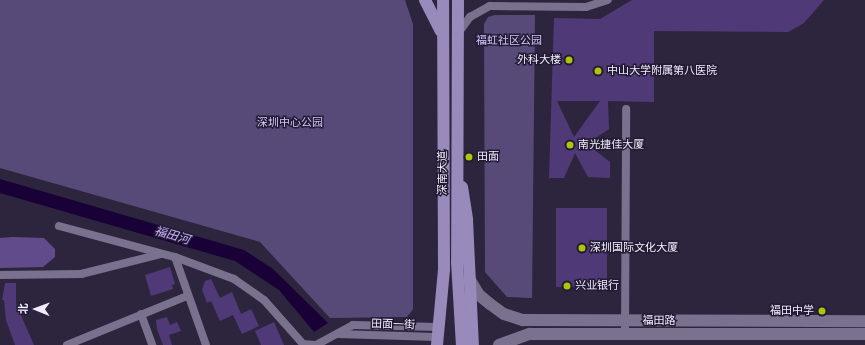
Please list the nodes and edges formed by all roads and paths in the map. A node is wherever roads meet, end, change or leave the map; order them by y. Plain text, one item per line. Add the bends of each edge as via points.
1 (426, 0) edge
2 (443, 0) edge
3 (458, 0) edge
4 (608, 0) edge
5 (457, 39) junction
6 (443, 41) junction
7 (626, 110) dead end
8 (457, 172) junction
9 (59, 226) dead end
10 (162, 254) junction
11 (175, 257) junction
12 (0, 275) edge
13 (470, 280) junction
14 (187, 296) junction
15 (141, 314) junction
16 (626, 321) junction
17 (865, 321) edge
18 (626, 333) junction
19 (336, 334) junction
20 (865, 334) edge
21 (437, 336) edge
22 (86, 341) edge
23 (67, 345) edge
24 (152, 345) edge
25 (206, 345) edge
26 (316, 345) edge
27 (462, 345) edge
28 (473, 345) edge
29 (498, 345) edge

1 - 6 main road via 438,22
2 - 6 main road, 深南大道
3 - 5 main road, 深南大道
4 - 5 street via 586,7 486,7 467,20
5 - 8 main road, 深南大道
6 - 21 main road, 深南大道 via 444,269
7 - 16 street
8 - 13 main road via 466,205
8 - 27 main road, 深南大道 via 457,262
9 - 10 street
10 - 11 street
10 - 12 street via 81,274
11 - 14 street
11 - 26 street via 234,279 252,289 303,344
13 - 16 main road, 福田路 via 479,295 504,314 515,318
13 - 28 main road
14 - 15 street
14 - 25 street
15 - 22 street
15 - 24 street
16 - 17 main road, 福田路
16 - 18 street
18 - 20 main road, 福田路
18 - 29 main road, 福田路 via 530,334
19 - 21 street, 田面一街
19 - 21 street, 田面一街 via 353,325
19 - 26 street
22 - 23 street

